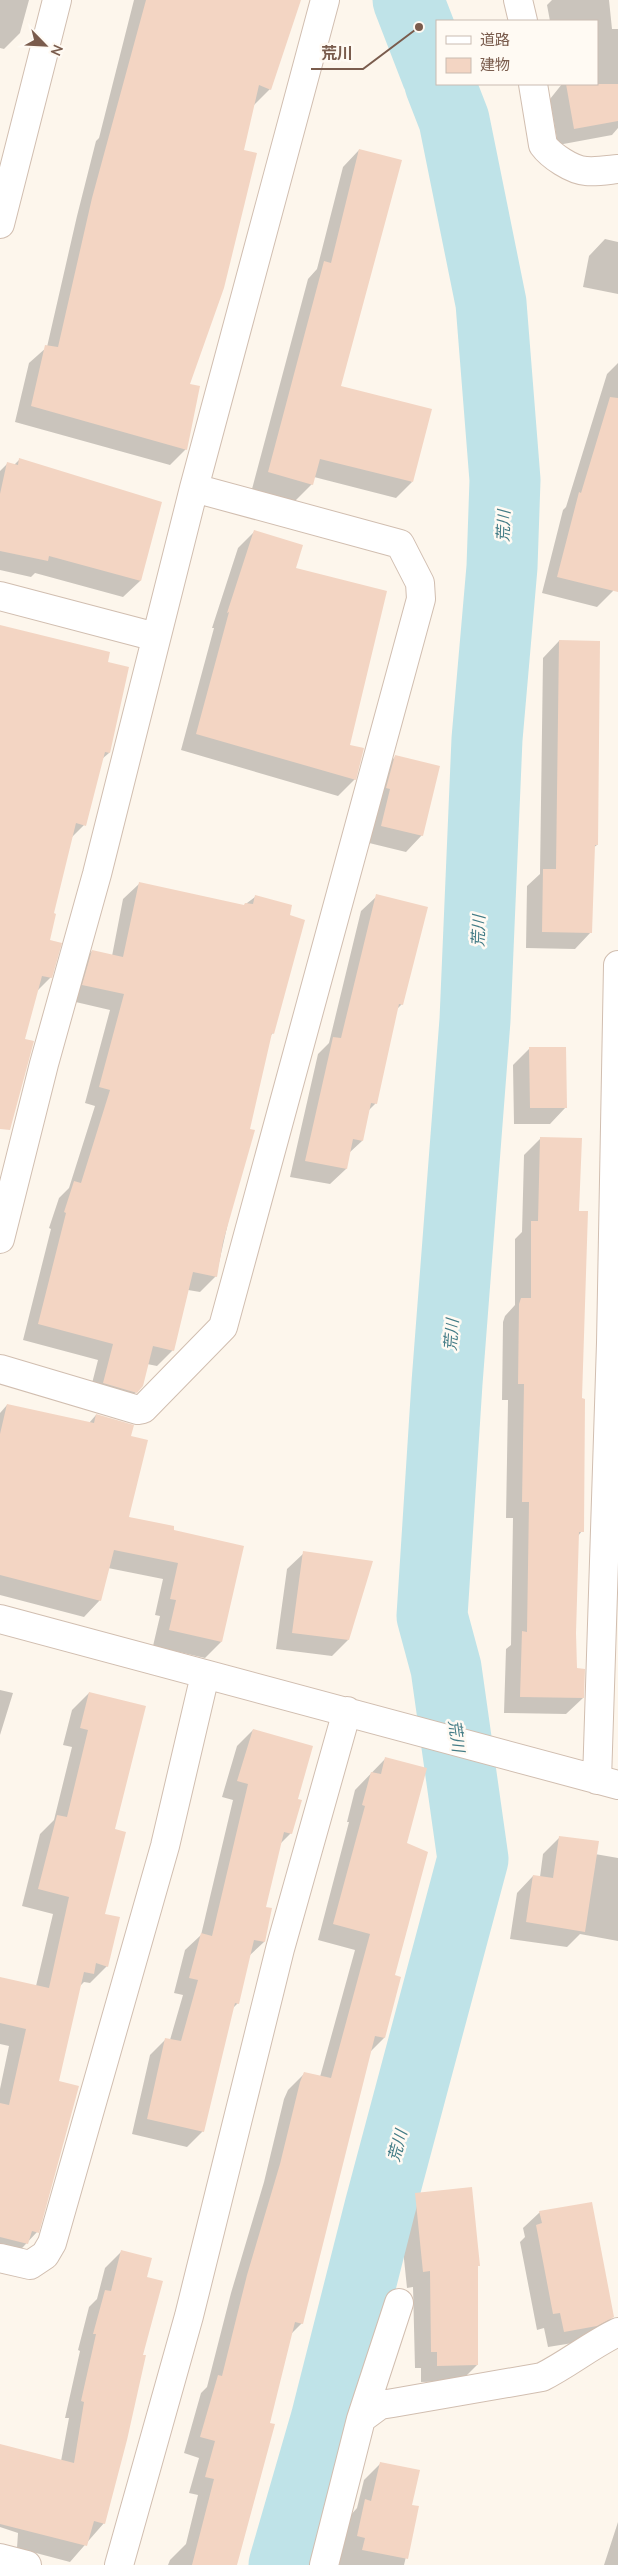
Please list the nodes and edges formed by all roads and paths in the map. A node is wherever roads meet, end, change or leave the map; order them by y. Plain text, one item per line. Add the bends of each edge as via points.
1 (57, 0) edge
2 (325, 0) edge
3 (518, 0) edge
4 (523, 20) edge
5 (533, 85) edge
6 (618, 169) edge
7 (0, 224) edge
8 (194, 488) junction
9 (0, 596) edge
10 (156, 637) junction
11 (618, 965) edge
12 (0, 1239) edge
13 (0, 1369) edge
14 (0, 1619) edge
15 (205, 1675) junction
16 (347, 1711) junction
17 (607, 1782) edge
18 (0, 2258) edge
19 (399, 2303) dead end
20 (618, 2332) edge
21 (361, 2419) junction
22 (0, 2558) edge
23 (27, 2565) edge
24 (119, 2565) edge
25 (324, 2565) edge

1 - 7 street
2 - 8 street
3 - 4 street
5 - 6 street via 543,145 548,152 577,169
8 - 10 street
8 - 13 street via 400,544 420,583 421,599 223,1328 143,1409 138,1410
9 - 10 street
10 - 12 street
11 - 17 street
14 - 15 street
15 - 16 street
15 - 18 street via 165,1846 52,2243 45,2255 30,2265
16 - 17 street
16 - 24 street via 280,1949 189,2316
19 - 21 street
20 - 21 street via 542,2377 380,2406
21 - 25 street
22 - 23 street

